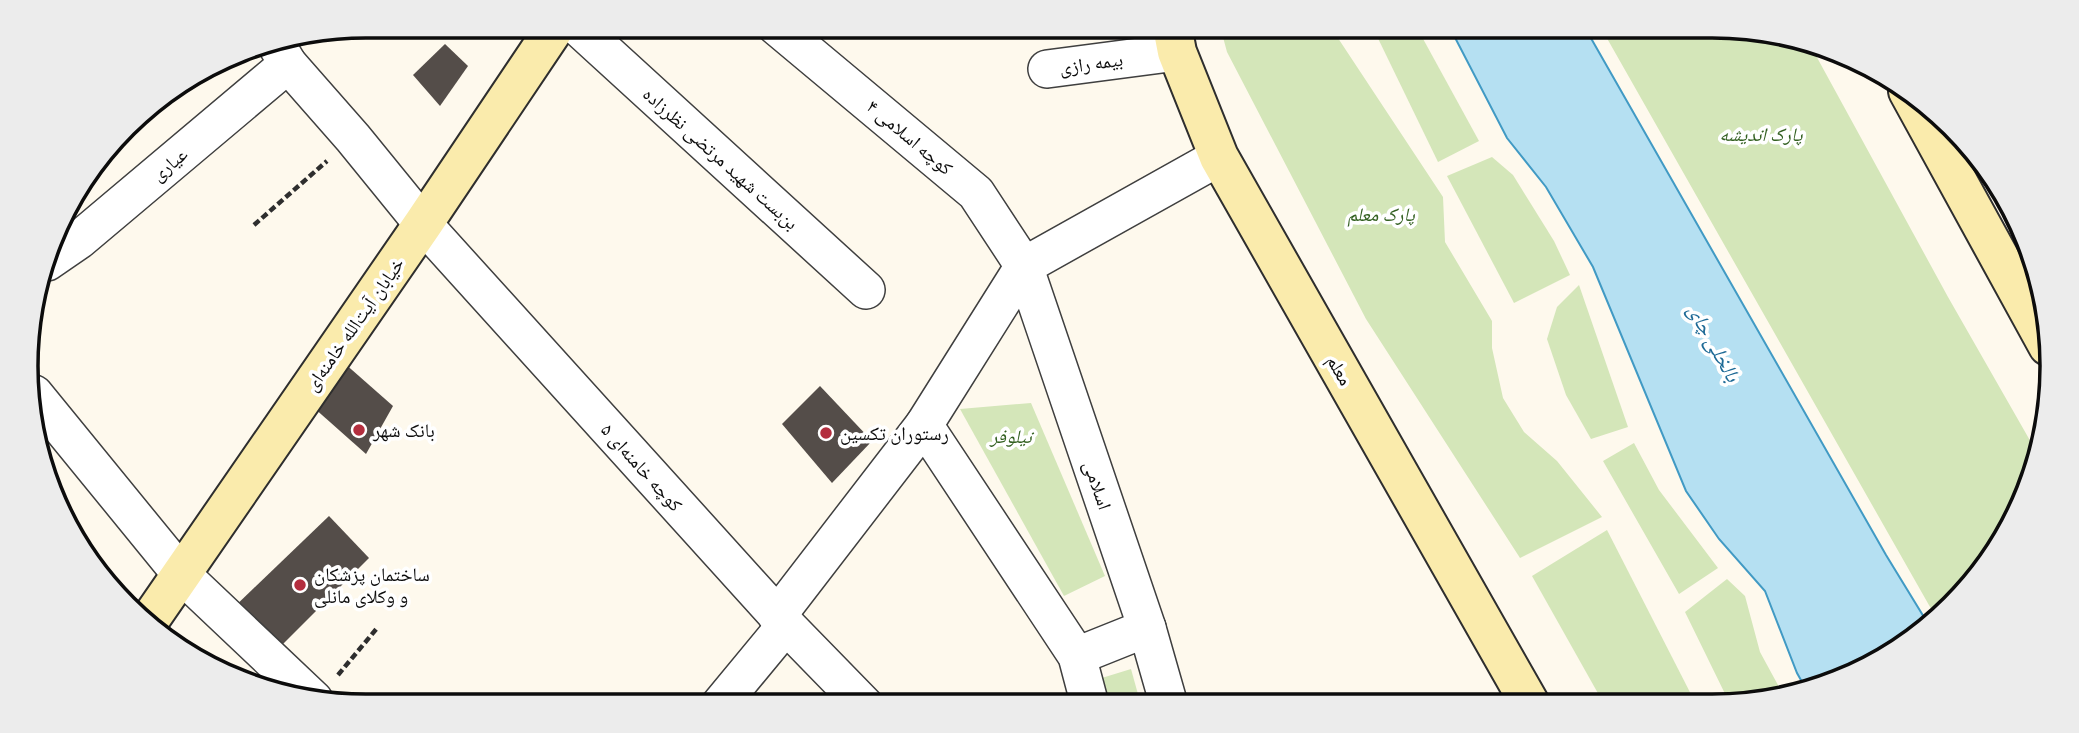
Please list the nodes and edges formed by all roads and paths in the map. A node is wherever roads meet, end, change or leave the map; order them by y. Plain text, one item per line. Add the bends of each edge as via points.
1 (548, 38) edge
2 (590, 38) edge
3 (790, 38) edge
4 (1175, 39) edge
5 (282, 54) edge
6 (1046, 69) dead end
7 (1920, 112) edge
8 (353, 138) junction
9 (1219, 157) junction
10 (423, 224) junction
11 (254, 225) dead end
12 (58, 254) edge
13 (1024, 265) junction
14 (866, 290) dead end
15 (2038, 329) edge
16 (40, 402) edge
17 (925, 425) junction
18 (181, 574) junction
19 (153, 615) edge
20 (781, 620) junction
21 (378, 627) dead end
22 (1147, 628) junction
23 (1077, 656) junction
24 (309, 689) edge
25 (314, 690) edge
26 (728, 694) edge
27 (853, 694) edge
28 (1087, 694) edge
29 (1166, 694) edge
30 (1524, 694) edge

1 - 10 main road, خیابان آیت‌الله خامنه‌ای
2 - 14 street, بن‌بست شهید مرتضی نظرزاده
3 - 13 street, کوچه اسلامی ۴ via 976,193
4 - 6 street, بیمه رازی
4 - 9 main road, معلم
5 - 8 street, کوچه خامنه‌ای ۵
5 - 12 street, عیاری
7 - 15 main road
8 - 10 street, کوچه خامنه‌ای ۵
8 - 11 path
9 - 13 street
9 - 30 main road, معلم
10 - 18 main road, خیابان آیت‌الله خامنه‌ای
10 - 20 street, کوچه خامنه‌ای ۵
13 - 17 street
13 - 22 street, اسلامی
16 - 18 street
17 - 20 street
17 - 23 street
18 - 19 main road, خیابان آیت‌الله خامنه‌ای
18 - 24 street
20 - 26 street
20 - 27 street, کوچه خامنه‌ای ۵
21 - 25 path
22 - 23 street
22 - 29 street, اسلامی
23 - 28 street

